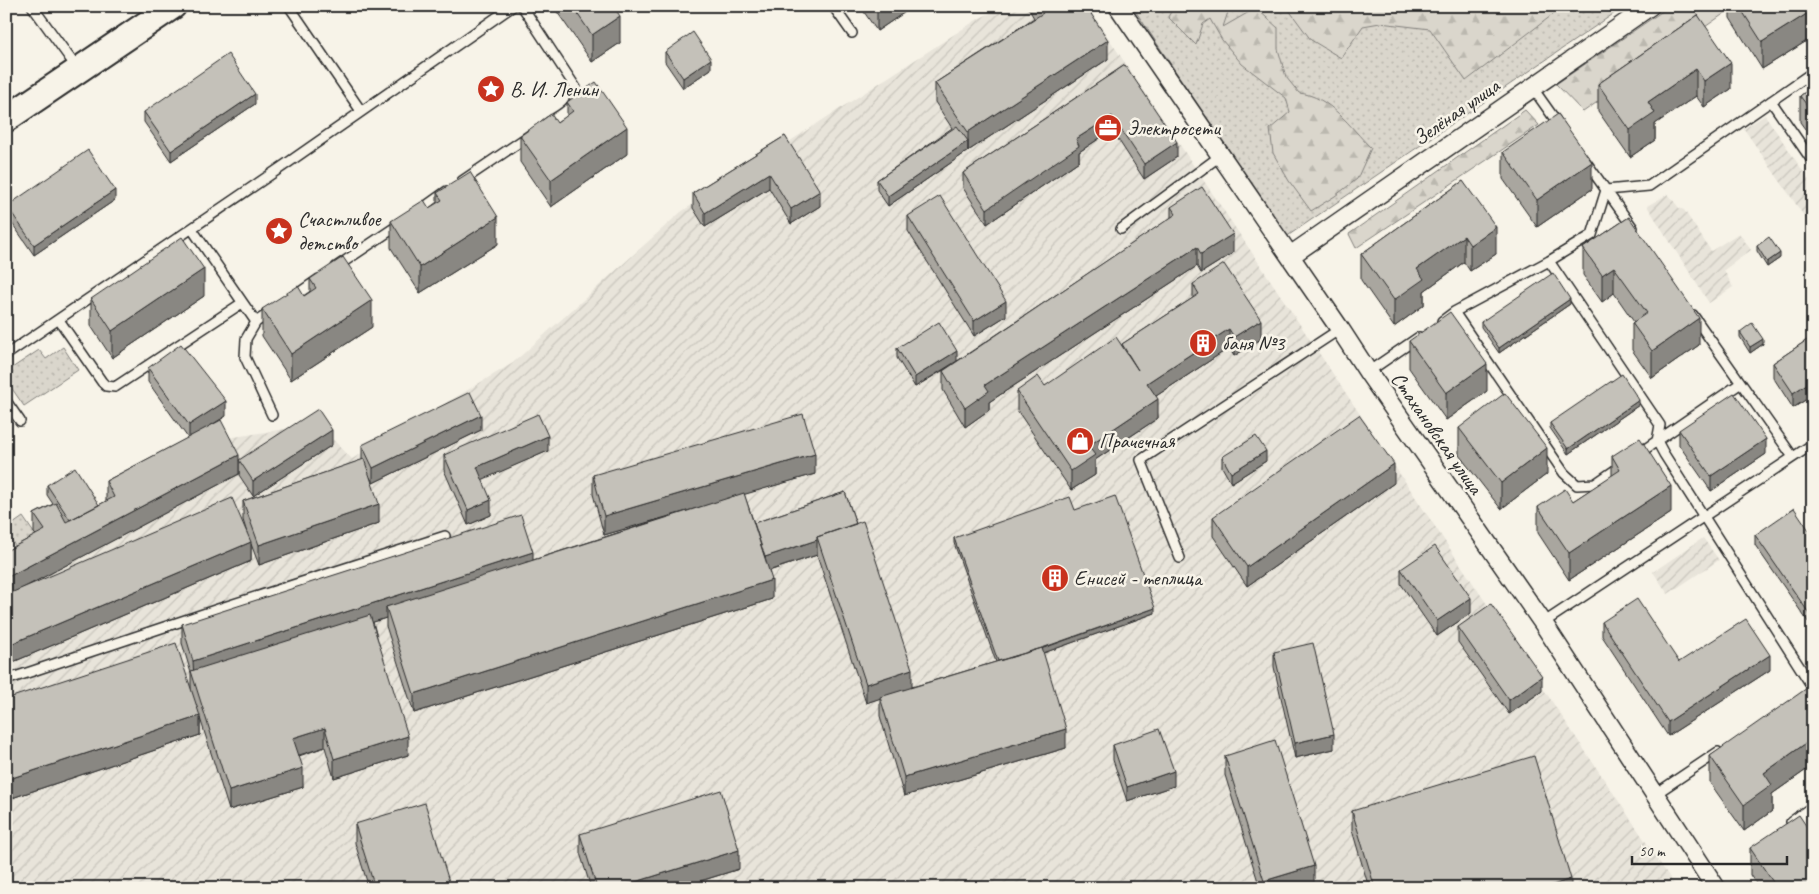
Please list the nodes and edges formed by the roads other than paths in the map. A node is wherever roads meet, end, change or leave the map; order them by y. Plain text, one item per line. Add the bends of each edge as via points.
1 (32, 6) edge
2 (173, 6) edge
3 (289, 6) edge
4 (513, 6) edge
5 (522, 6) edge
6 (833, 6) edge
7 (1118, 6) edge
8 (1650, 6) edge
9 (852, 33) dead end
10 (78, 70) junction
11 (1813, 72) edge
12 (1532, 87) junction
13 (1771, 101) junction
14 (361, 111) junction
15 (6, 119) edge
16 (1566, 134) edge
17 (1220, 156) junction
18 (1583, 158) edge
19 (1813, 162) edge
20 (1606, 190) junction
21 (192, 229) junction
22 (1121, 230) dead end
23 (1640, 238) edge
24 (1290, 256) junction
25 (1549, 261) junction
26 (288, 300) edge
27 (242, 303) junction
28 (280, 305) edge
29 (1690, 310) edge
30 (1454, 312) junction
31 (59, 320) junction
32 (256, 322) junction
33 (1340, 329) junction
34 (6, 355) edge
35 (1368, 372) junction
36 (1741, 383) junction
37 (6, 401) edge
38 (272, 415) dead end
39 (20, 421) dead end
40 (1657, 440) junction
41 (1813, 444) edge
42 (1793, 457) junction
43 (1703, 516) junction
44 (446, 536) dead end
45 (1180, 558) dead end
46 (1543, 623) junction
47 (6, 680) edge
48 (1810, 689) edge
49 (1726, 747) edge
50 (1654, 795) junction
51 (1813, 806) edge
52 (1800, 815) junction
53 (1786, 825) edge
54 (1813, 836) edge
55 (1716, 888) edge

1 - 10 lane
2 - 10 main road
3 - 14 lane
4 - 14 lane
5 - 26 lane via 573,81 577,96 573,106
6 - 9 lane
7 - 17 street, Стахановская улица
8 - 12 street, Зелёная улица
10 - 15 main road
11 - 13 lane
12 - 16 lane
12 - 24 street, Зелёная улица
13 - 19 lane
13 - 20 lane via 1649,186
14 - 21 lane
17 - 22 lane
17 - 24 street, Стахановская улица
18 - 20 lane
20 - 23 lane
20 - 25 lane via 1592,235
21 - 27 lane
21 - 31 lane
24 - 33 street, Стахановская улица
25 - 30 lane
25 - 40 lane via 1660,425
27 - 31 lane via 115,387 102,382
27 - 32 lane
28 - 32 lane
29 - 36 lane
30 - 35 lane
30 - 40 lane via 1564,473 1577,485 1595,484
31 - 34 lane
32 - 38 lane via 246,339 245,357
33 - 35 street, Стахановская улица
33 - 45 lane via 1141,460
35 - 46 street, Стахановская улица
36 - 40 lane
36 - 42 lane
37 - 39 lane
40 - 43 lane
41 - 42 lane
42 - 43 lane
43 - 46 lane
43 - 48 lane
44 - 47 lane
46 - 50 street, Стахановская улица
49 - 50 lane
50 - 55 street, Стахановская улица
51 - 52 lane
52 - 53 lane
52 - 54 lane

